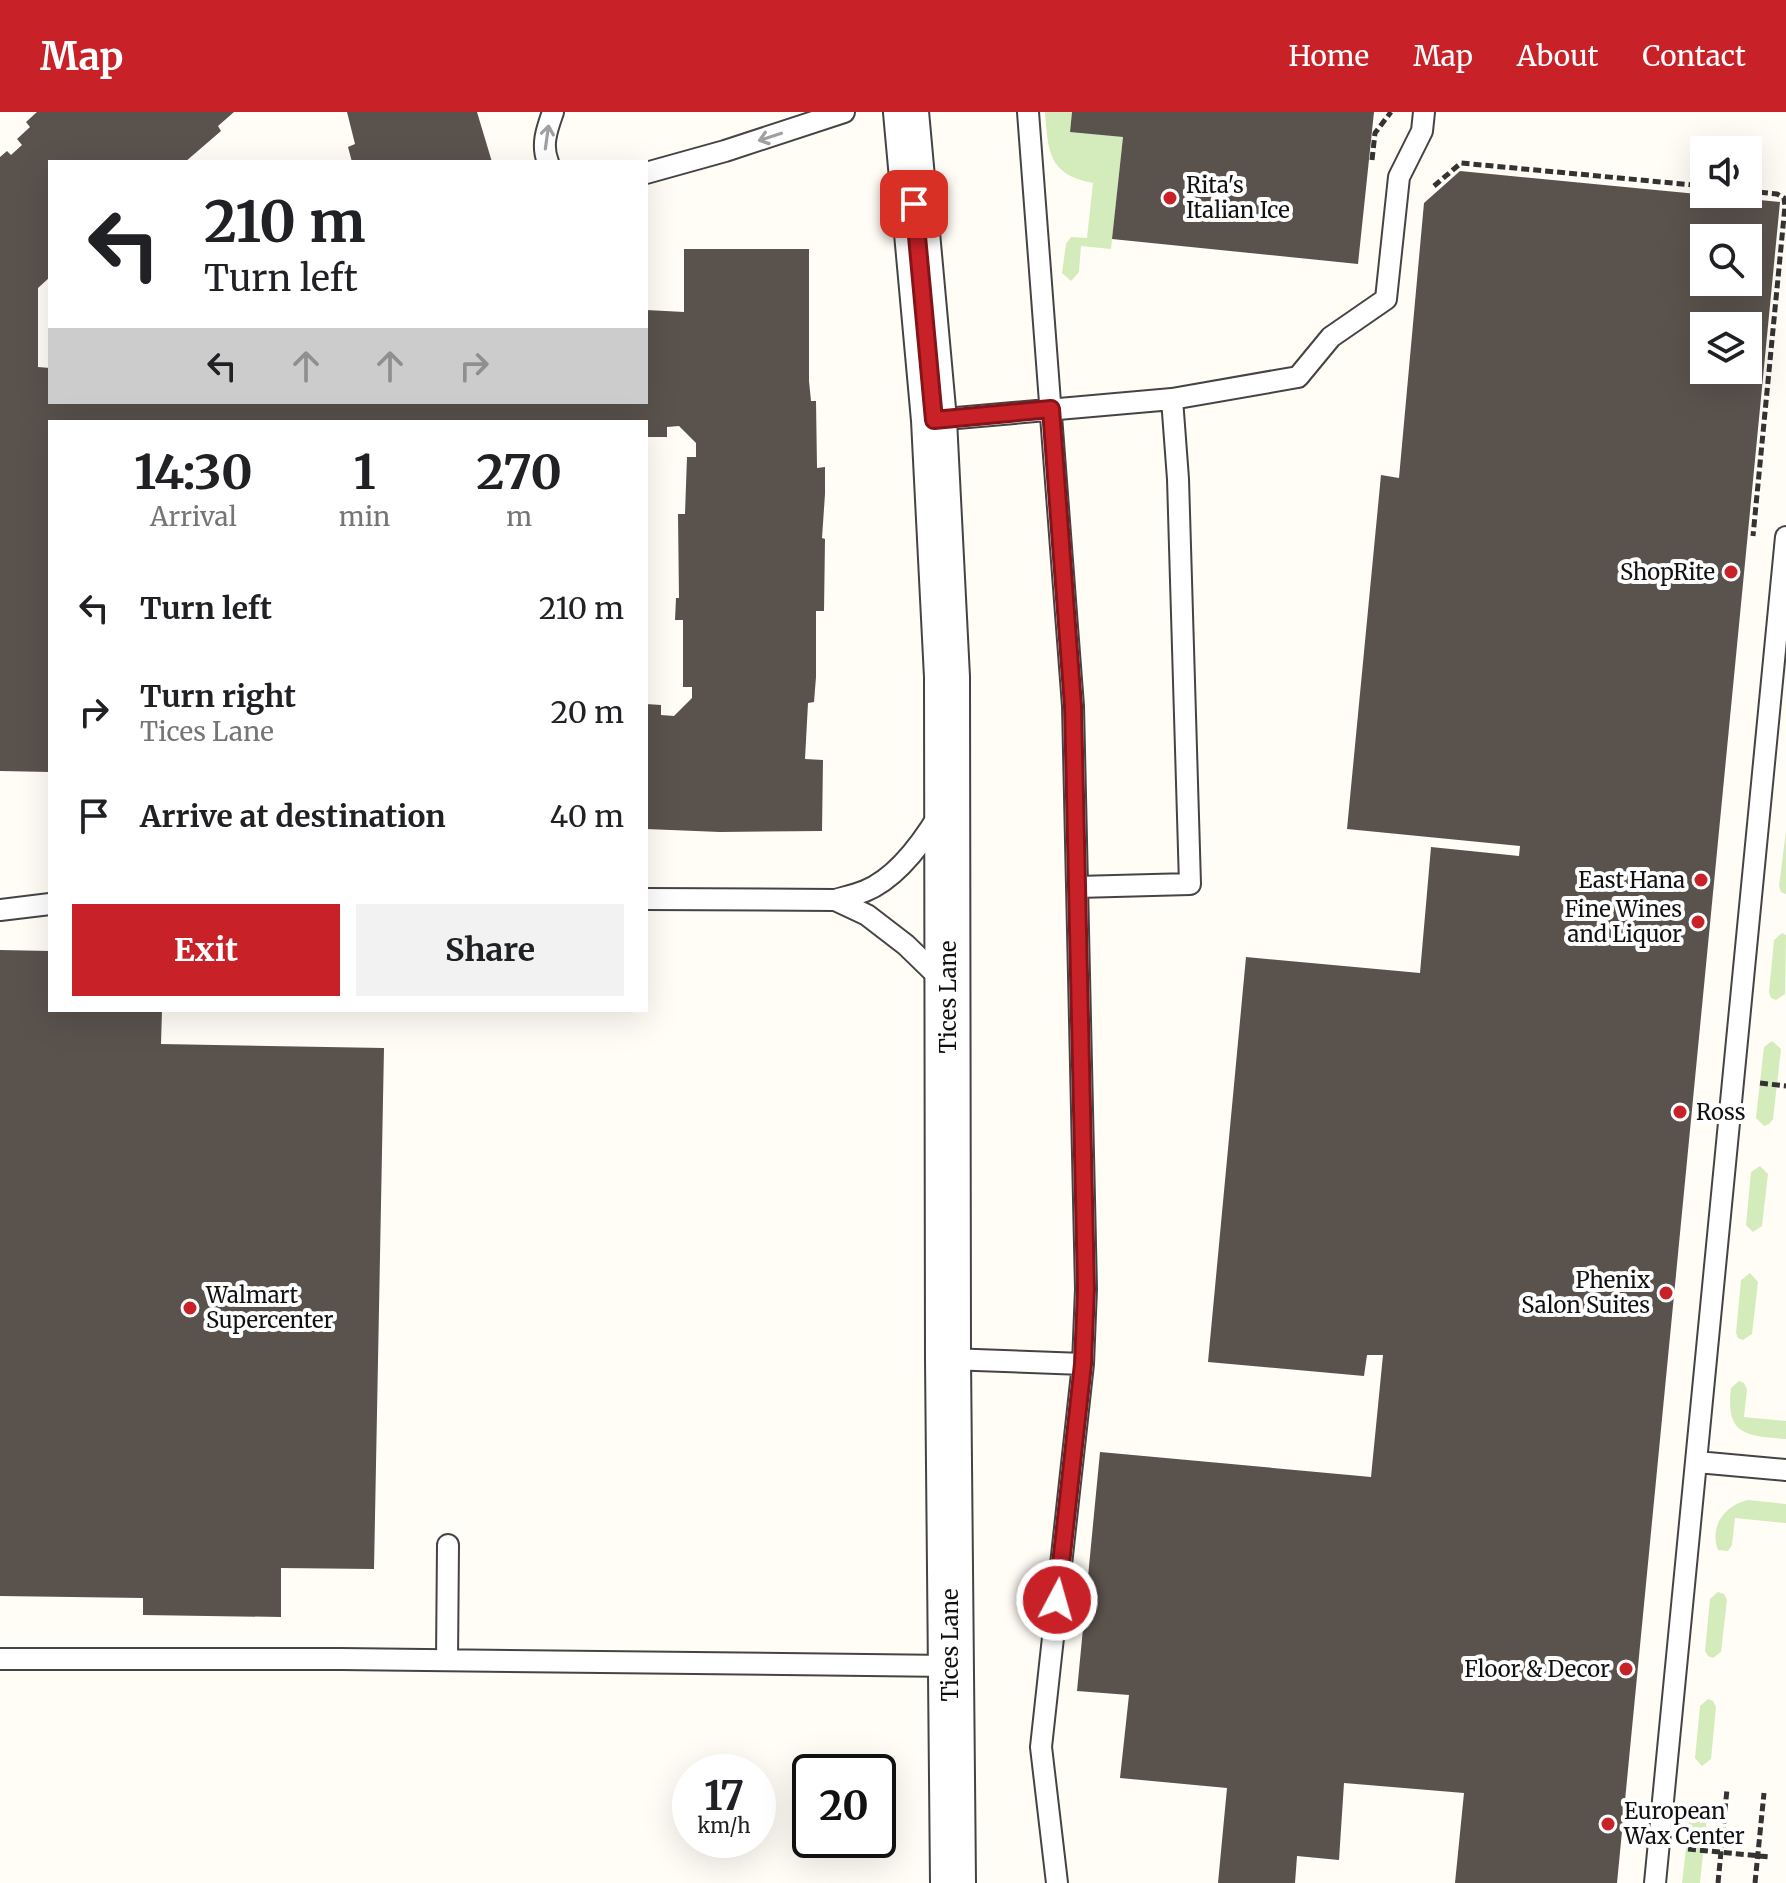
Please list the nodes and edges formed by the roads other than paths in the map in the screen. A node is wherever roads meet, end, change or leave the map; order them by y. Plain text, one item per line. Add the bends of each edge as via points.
1 (553, 112) edge
2 (844, 112) edge
3 (906, 112) edge
4 (1028, 112) edge
5 (1424, 112) edge
6 (547, 160) edge
7 (648, 172) edge
8 (1172, 399) junction
9 (1051, 409) junction
10 (934, 420) junction
11 (1786, 537) edge
12 (948, 801) junction
13 (1077, 887) junction
14 (648, 899) edge
15 (835, 900) junction
16 (48, 904) edge
17 (0, 910) edge
18 (948, 985) junction
19 (948, 1359) junction
20 (1083, 1364) junction
21 (1697, 1462) junction
22 (1786, 1470) edge
23 (448, 1545) dead end
24 (0, 1659) edge
25 (447, 1660) junction
26 (950, 1666) junction
27 (953, 1883) edge
28 (1057, 1883) edge
29 (1655, 1883) edge

6 -> 1 lane via 545,134
2 -> 7 lane
3 - 10 street, Tices Lane
4 - 9 lane
5 - 8 lane via 1422,131 1399,177 1386,299 1331,337 1298,377
8 - 9 lane
8 - 13 lane via 1190,884
9 - 10 lane
9 - 13 lane via 1073,706
10 - 12 street, Tices Lane
11 - 21 lane
12 - 15 lane via 921,843 885,878 868,890
12 - 18 street, Tices Lane
13 - 20 lane
14 - 15 lane
15 - 18 lane via 867,915
16 - 17 lane
18 - 19 street, Tices Lane
19 - 20 lane
19 - 26 street, Tices Lane
20 - 28 lane via 1041,1747
21 - 22 lane
21 - 29 lane
23 - 25 lane
24 - 25 lane
25 - 26 lane
26 - 27 street, Tices Lane

